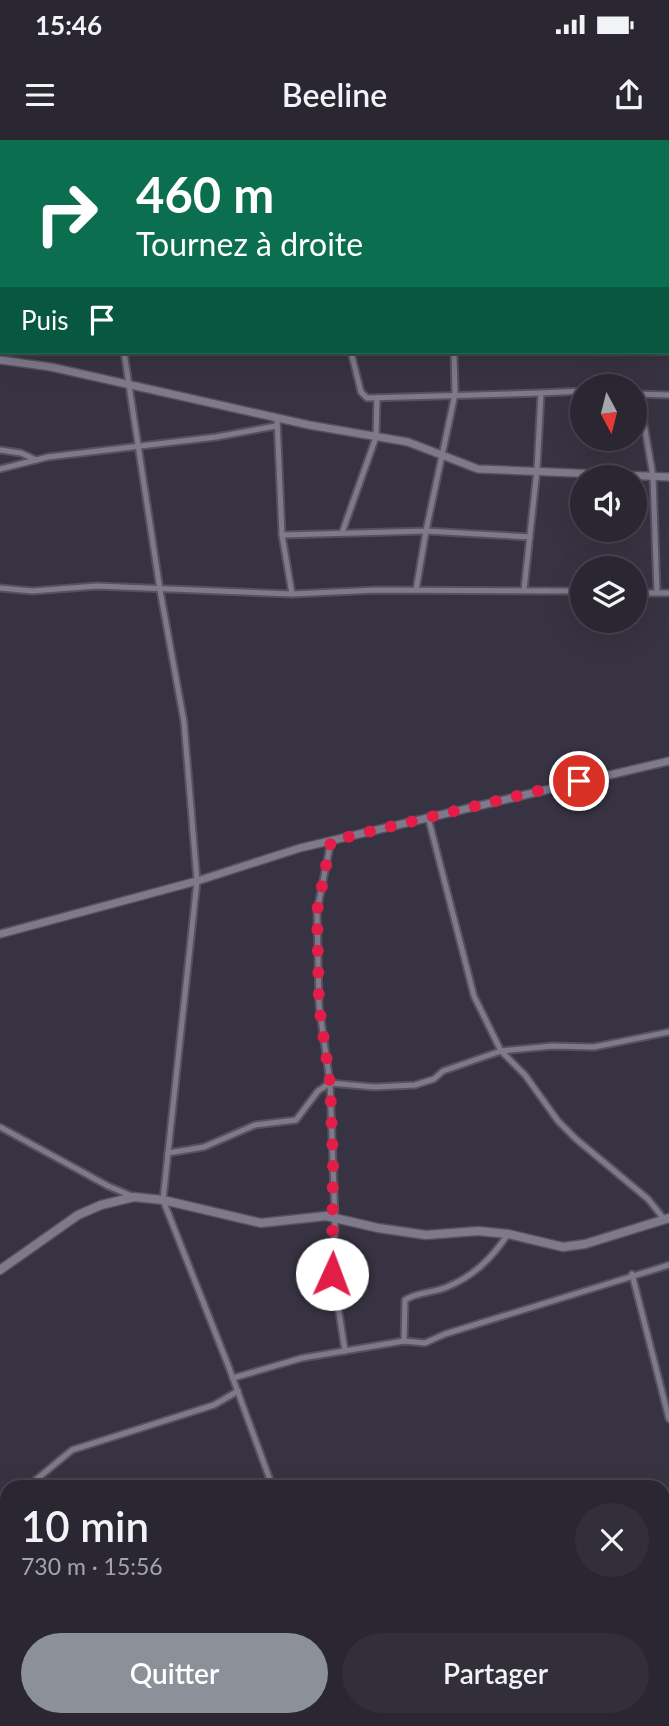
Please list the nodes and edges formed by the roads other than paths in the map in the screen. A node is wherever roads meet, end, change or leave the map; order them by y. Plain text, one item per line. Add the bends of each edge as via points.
1 (124, 354) edge
2 (352, 354) edge
3 (454, 354) edge
4 (0, 360) edge
5 (129, 387) junction
6 (570, 392) edge
7 (541, 393) junction
8 (455, 394) junction
9 (648, 394) edge
10 (669, 395) edge
11 (377, 398) junction
12 (276, 422) junction
13 (376, 437) junction
14 (139, 445) junction
15 (0, 450) edge
16 (648, 450) edge
17 (443, 457) junction
18 (36, 460) junction
19 (0, 469) edge
20 (537, 470) junction
21 (653, 476) junction
22 (669, 477) edge
23 (426, 531) junction
24 (342, 533) junction
25 (282, 535) junction
26 (530, 537) junction
27 (0, 588) edge
28 (160, 590) junction
29 (416, 590) junction
30 (524, 590) junction
31 (570, 592) edge
32 (647, 593) edge
33 (657, 593) junction
34 (669, 593) edge
35 (292, 594) junction
36 (669, 761) edge
37 (428, 817) junction
38 (331, 841) junction
39 (197, 881) junction
40 (0, 934) edge
41 (669, 1032) edge
42 (501, 1051) junction
43 (330, 1083) junction
44 (0, 1127) edge
45 (168, 1153) junction
46 (134, 1197) junction
47 (163, 1200) junction
48 (335, 1218) junction
49 (667, 1219) edge
50 (508, 1234) junction
51 (669, 1265) edge
52 (0, 1270) edge
53 (632, 1274) junction
54 (404, 1341) junction
55 (345, 1351) junction
56 (233, 1378) junction
57 (238, 1391) junction
58 (669, 1419) edge
59 (36, 1480) edge
60 (270, 1480) edge

1 - 5 street
2 - 11 street via 363,397
3 - 8 street
4 - 5 street via 51,367
5 - 12 street
5 - 14 street
6 - 7 street
7 - 8 street
7 - 20 street
8 - 11 street
8 - 17 street
9 - 10 street
11 - 13 street
12 - 13 street
12 - 14 street via 223,436
12 - 25 street
13 - 17 street via 408,442
13 - 24 street
14 - 18 street
14 - 28 street
15 - 18 street
16 - 21 street
17 - 20 street via 478,468
17 - 23 street
18 - 19 street
20 - 21 street
20 - 26 street
21 - 22 street
21 - 33 street
23 - 24 street
23 - 26 street
23 - 29 street
24 - 25 street
25 - 35 street
26 - 30 street
27 - 28 street
28 - 35 street
28 - 39 street via 184,722
29 - 30 street
29 - 35 street
30 - 31 street
32 - 33 street
33 - 34 street
36 - 37 street
37 - 38 street
37 - 42 street via 474,996
38 - 39 street
38 - 43 street via 317,911 319,1005
39 - 40 street
39 - 45 street
41 - 42 street via 594,1047
42 - 43 street via 415,1085
42 - 49 street via 558,1121
43 - 45 street via 296,1120 255,1125 204,1147
43 - 48 street
44 - 46 street
45 - 47 street
46 - 47 main road
46 - 52 main road via 78,1215
47 - 48 main road via 261,1223 310,1216
47 - 56 street
48 - 50 main road via 426,1235
48 - 55 street via 332,1274
49 - 50 main road via 572,1247
50 - 54 street via 481,1267 448,1287 405,1300
51 - 53 street
53 - 54 street via 425,1343
53 - 58 street
54 - 55 street
55 - 56 street
56 - 57 street
57 - 59 street via 214,1405 72,1450
57 - 60 street

